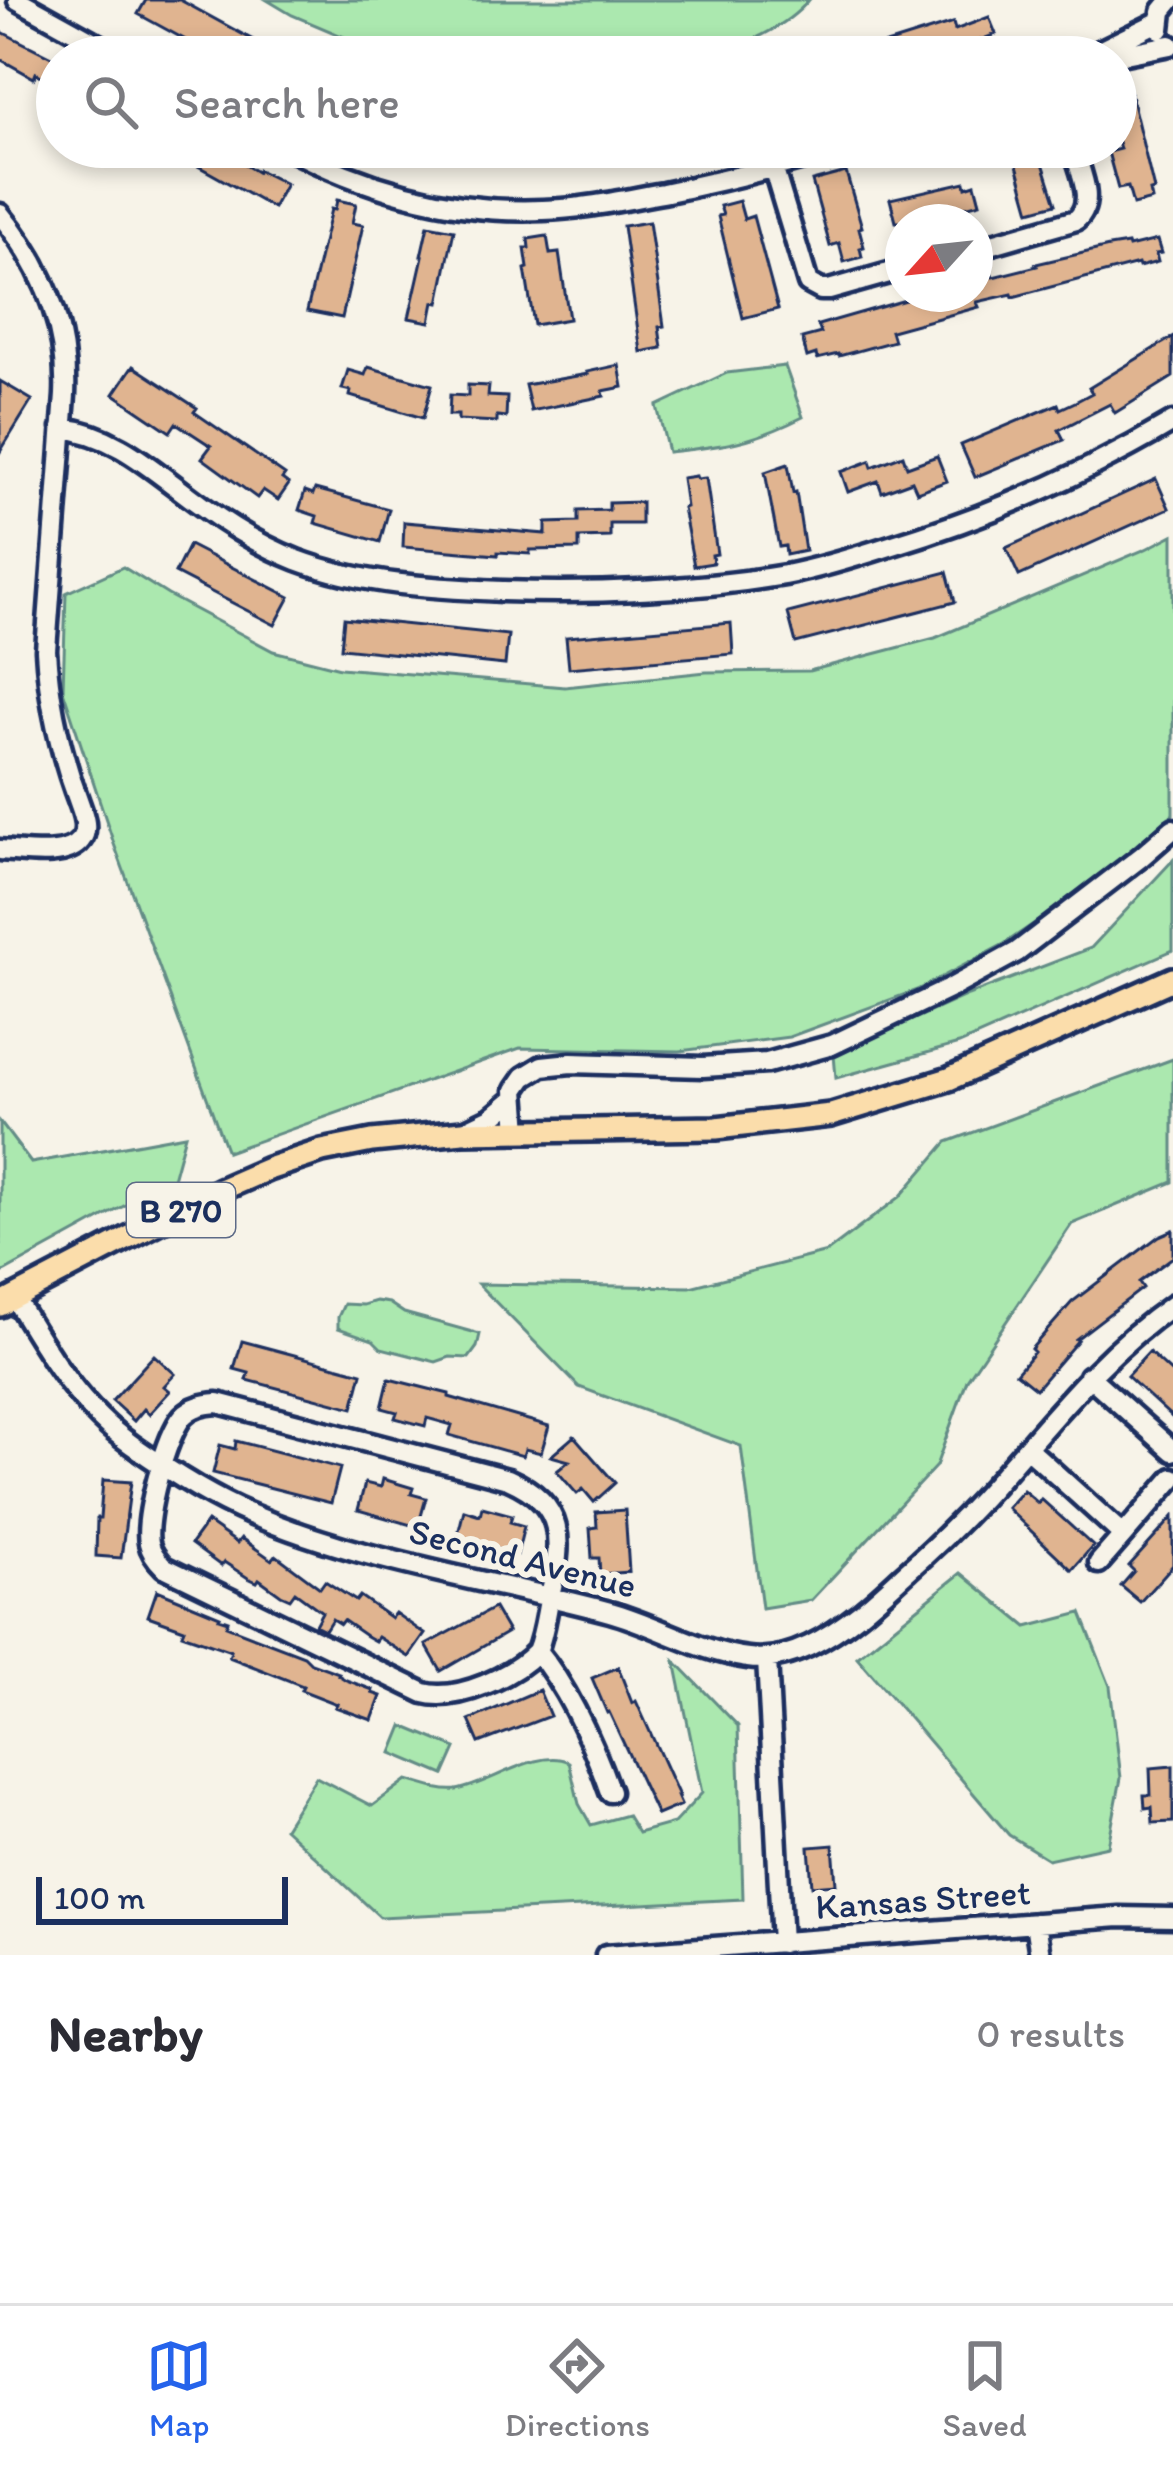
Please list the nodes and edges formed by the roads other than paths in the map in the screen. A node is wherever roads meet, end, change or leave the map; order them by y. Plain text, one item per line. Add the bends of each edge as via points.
1 (18, 0) edge
2 (1167, 6) edge
3 (83, 36) edge
4 (1120, 36) edge
5 (1172, 46) edge
6 (1137, 52) edge
7 (331, 168) edge
8 (765, 168) edge
9 (774, 168) edge
10 (1079, 168) edge
11 (0, 214) edge
12 (993, 244) edge
13 (885, 274) edge
14 (1173, 422) edge
15 (62, 428) junction
16 (1173, 829) edge
17 (0, 850) edge
18 (1173, 979) edge
19 (514, 1098) junction
20 (463, 1132) junction
21 (518, 1132) junction
22 (7, 1301) edge
23 (1173, 1305) edge
24 (1089, 1376) junction
25 (1027, 1448) junction
26 (1173, 1451) edge
27 (161, 1465) junction
28 (1173, 1478) edge
29 (1123, 1535) junction
30 (1099, 1563) dead end
31 (550, 1596) junction
32 (537, 1651) junction
33 (767, 1659) junction
34 (610, 1792) dead end
35 (1173, 1918) edge
36 (1035, 1923) junction
37 (782, 1943) junction
38 (606, 1955) edge
39 (1040, 1955) edge

1 - 3 street
2 - 4 street
2 - 5 street via 1164,39
5 - 6 street
7 - 8 street via 424,200 521,211 609,203
9 - 13 street via 808,283 829,290
10 - 12 street via 1084,213
11 - 15 street via 57,315 66,371
14 - 15 street via 1052,485 834,563 748,581 525,592 408,585 302,562 244,534 125,449
15 - 17 street via 47,678 85,833 67,850
16 - 19 street via 1017,952 832,1045 767,1064 542,1066 519,1083
18 - 21 main road, B 270 via 949,1079 831,1115 716,1128
19 - 20 street
19 - 21 street
20 - 21 main road, B 270
20 - 22 main road, B 270 via 373,1141 268,1169
22 - 27 street, Second Avenue via 81,1399
23 - 24 street
24 - 25 street
24 - 26 street
25 - 29 street
25 - 33 street via 856,1618
27 - 31 street, Second Avenue via 285,1528
27 - 31 street via 185,1414 218,1403 508,1479 537,1494 555,1521 559,1559
27 - 32 street via 149,1547 179,1575 438,1696 511,1672
28 - 29 street
29 - 30 street
31 - 32 street
31 - 33 street, Second Avenue via 713,1650
32 - 34 street
33 - 37 street
35 - 36 street, Kansas Street
36 - 37 street, Kansas Street
36 - 39 street
37 - 38 street, Kansas Street

